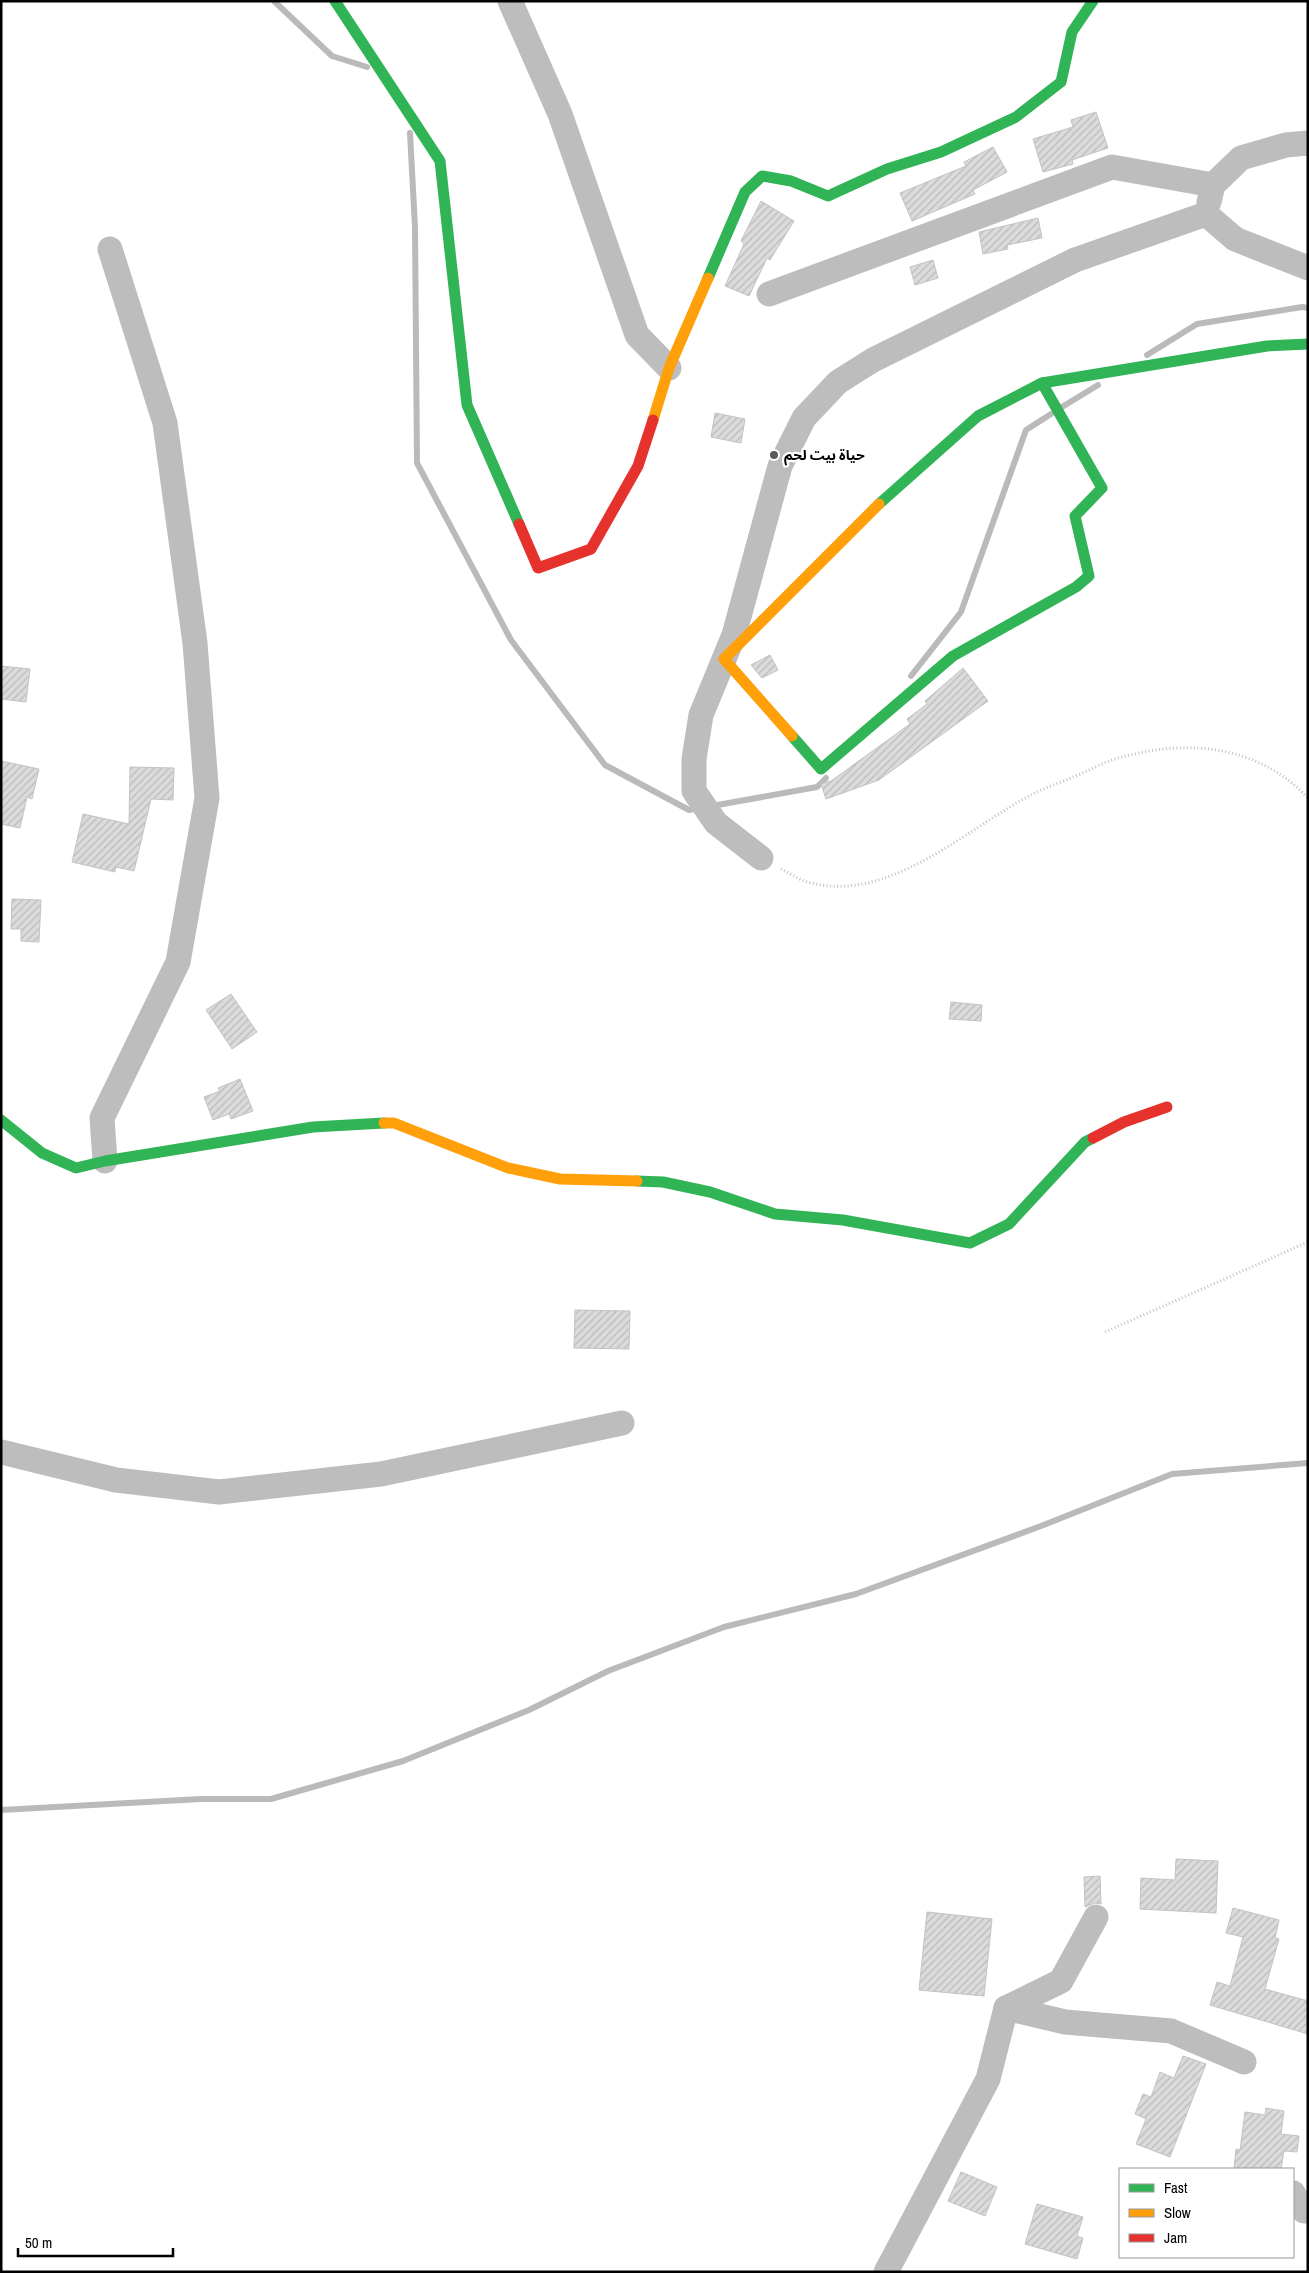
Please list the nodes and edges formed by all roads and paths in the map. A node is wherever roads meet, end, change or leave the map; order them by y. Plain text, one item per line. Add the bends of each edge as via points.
1 (335, 1) edge
2 (510, 1) edge
3 (1094, 1) edge
4 (1308, 143) edge
5 (1213, 186) junction
6 (1206, 214) junction
7 (110, 249) dead end
8 (1308, 268) edge
9 (769, 294) dead end
10 (1308, 344) edge
11 (669, 368) junction
12 (1042, 383) junction
13 (724, 659) junction
14 (1308, 798) edge
15 (760, 858) joint
16 (1167, 1107) dead end
17 (1, 1120) edge
18 (106, 1161) junction
19 (1308, 1242) edge
20 (1105, 1332) dead end
21 (622, 1422) dead end
22 (1, 1452) edge
23 (1096, 1917) dead end
24 (1006, 2008) junction
25 (1244, 2062) dead end
26 (1294, 2195) edge
27 (1308, 2211) edge
28 (886, 2272) edge

1 - 11 street via 440,161 467,405 538,568 591,549 638,466
2 - 11 street via 560,114 637,335
3 - 11 street via 1072,32 1061,82 1016,117 941,152 887,169 828,196 791,181 762,176 745,192
4 - 5 street via 1286,145 1241,158
5 - 6 street
5 - 9 street via 1112,167
6 - 8 street via 1235,239
6 - 13 street via 1075,260 873,360 838,382 804,418 780,466 734,635
7 - 18 street via 165,423 195,643 207,798 178,962 102,1118
10 - 12 street via 1267,346
12 - 13 street via 978,416 877,506
12 - 13 street via 1102,488 1076,516 1089,576 1076,587 953,656 821,769
13 - 15 street via 701,715 694,759 694,791 716,823
14 - 15 path via 1296,785 1262,762 1213,749 1173,747 1121,757 1031,795 959,841 908,868 872,882 837,887 807,882
16 - 18 street via 1124,1122 1086,1142 1009,1224 970,1243 843,1220 775,1214 710,1192 663,1182 560,1179 508,1168 394,1123 313,1127
17 - 18 street via 42,1153 76,1168
19 - 20 path
21 - 22 street via 381,1474 219,1492 116,1480
23 - 24 street via 1061,1981
24 - 25 street via 1065,2022 1171,2031
24 - 28 street via 988,2080
26 - 27 street via 1304,2211

